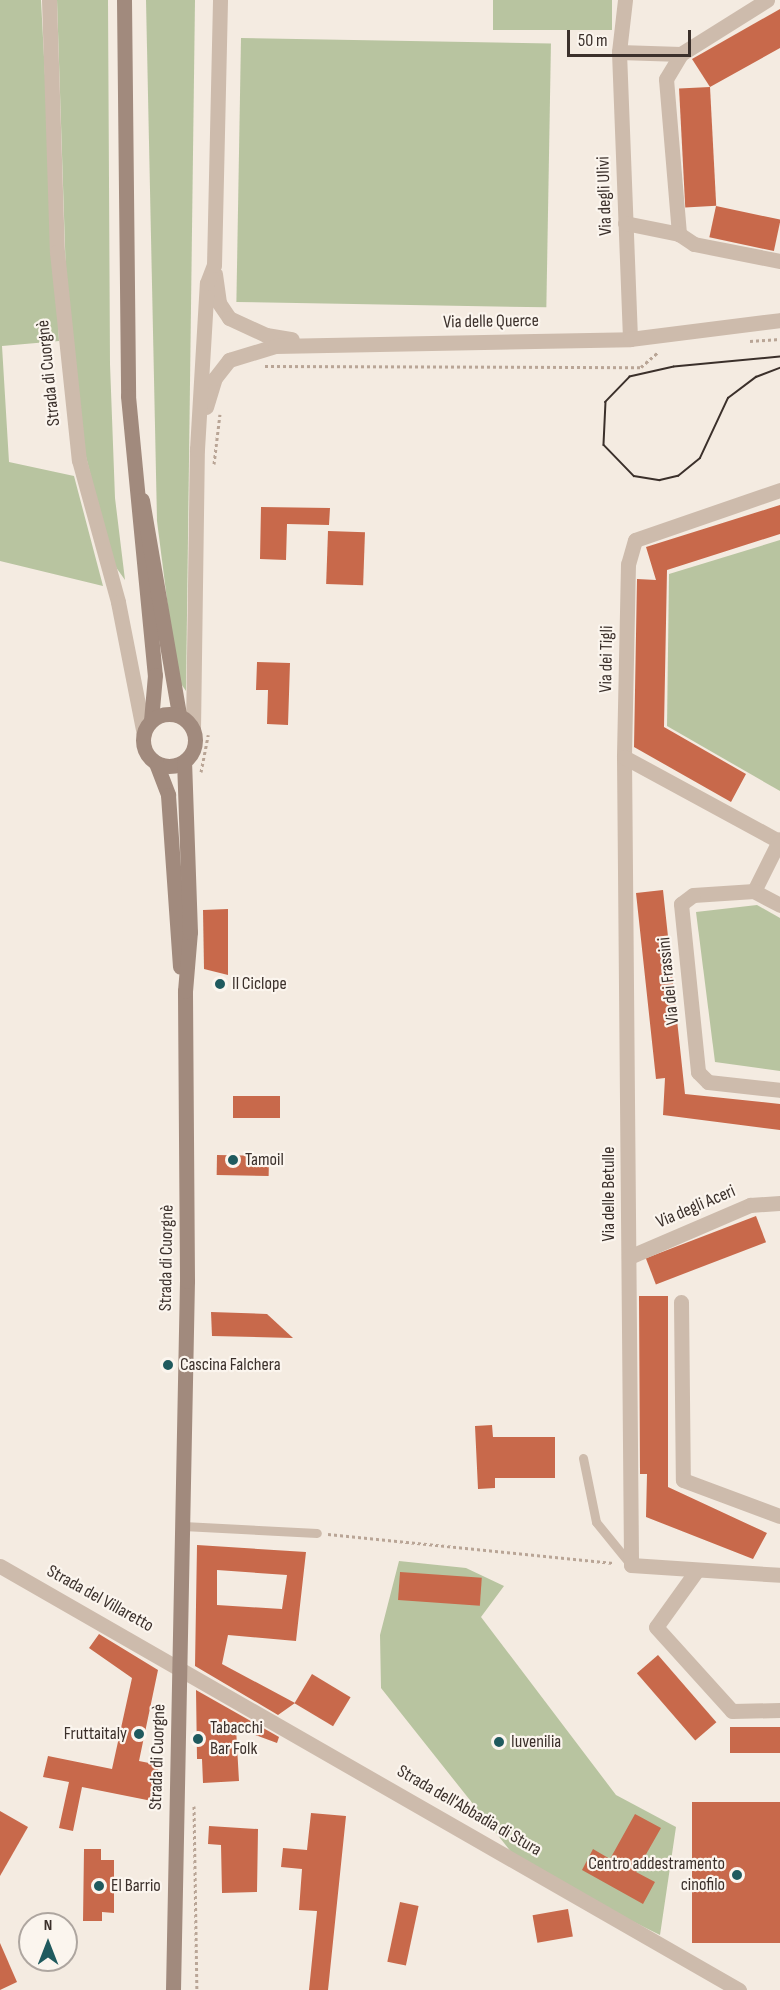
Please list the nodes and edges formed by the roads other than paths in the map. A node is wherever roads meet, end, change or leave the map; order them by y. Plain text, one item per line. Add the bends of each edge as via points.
1 (49, 0) edge
2 (124, 0) edge
3 (220, 0) edge
4 (625, 0) edge
5 (767, 0) edge
6 (619, 52) junction
7 (681, 54) junction
8 (625, 223) junction
9 (679, 234) junction
10 (780, 261) edge
11 (214, 265) junction
12 (780, 320) edge
13 (780, 330) edge
14 (666, 334) junction
15 (630, 339) junction
16 (315, 342) junction
17 (197, 448) junction
18 (780, 490) edge
19 (139, 491) junction
20 (179, 715) junction
21 (147, 728) junction
22 (194, 729) junction
23 (624, 757) junction
24 (184, 762) junction
25 (156, 763) junction
26 (780, 840) edge
27 (754, 891) junction
28 (780, 905) edge
29 (185, 991) junction
30 (780, 1090) edge
31 (780, 1203) edge
32 (629, 1257) junction
33 (681, 1302) dead end
34 (584, 1458) dead end
35 (780, 1516) edge
36 (183, 1526) junction
37 (317, 1533) road end
38 (631, 1565) junction
39 (0, 1566) edge
40 (697, 1570) junction
41 (780, 1575) edge
42 (180, 1666) junction
43 (780, 1710) edge
44 (173, 1990) edge
45 (739, 1990) edge

1 - 21 street, Strada di Cuorgnè via 57,252 77,450
2 - 19 main road via 128,396
3 - 11 street
4 - 6 street, Via degli Ulivi
5 - 7 street
6 - 7 street
6 - 8 street, Via degli Ulivi
7 - 9 street via 666,79
8 - 9 street
8 - 15 street, Via degli Ulivi
9 - 10 street via 694,244
11 - 16 street, Via delle Querce via 219,303 229,318 267,335
11 - 17 street via 207,283
12 - 14 street, Via delle Querce
13 - 14 street, Via delle Querce via 689,338
14 - 15 street, Via delle Querce
15 - 16 street, Via delle Querce
16 - 17 street, Via delle Querce via 240,352 229,360 208,395
17 - 22 street
18 - 23 street, Via dei Tigli via 635,540 628,564
19 - 20 main road via 149,519
19 - 21 main road via 140,553 155,675
20 - 21 main road
20 - 22 main road
21 - 25 main road via 145,750
22 - 24 main road via 194,748
23 - 26 street
23 - 32 street, Via delle Betulle
24 - 25 main road
24 - 29 main road, Strada di Cuorgnè via 189,932
25 - 29 main road, Strada di Cuorgnè via 168,795
26 - 27 street
27 - 28 street
27 - 30 street, Via dei Frassini via 693,895 681,904 698,1072 708,1082
29 - 36 main road, Strada di Cuorgnè
31 - 32 street, Via degli Aceri via 750,1205
32 - 38 street, Via delle Betulle
33 - 35 street via 683,1480
34 - 38 lane via 596,1522
36 - 37 lane
36 - 42 main road, Strada di Cuorgnè
38 - 40 street
39 - 42 street, Strada del Villaretto
40 - 41 street
40 - 43 street via 656,1627 732,1711
42 - 44 main road, Strada di Cuorgnè
42 - 45 street, Strada dell'Abbadia di Stura

